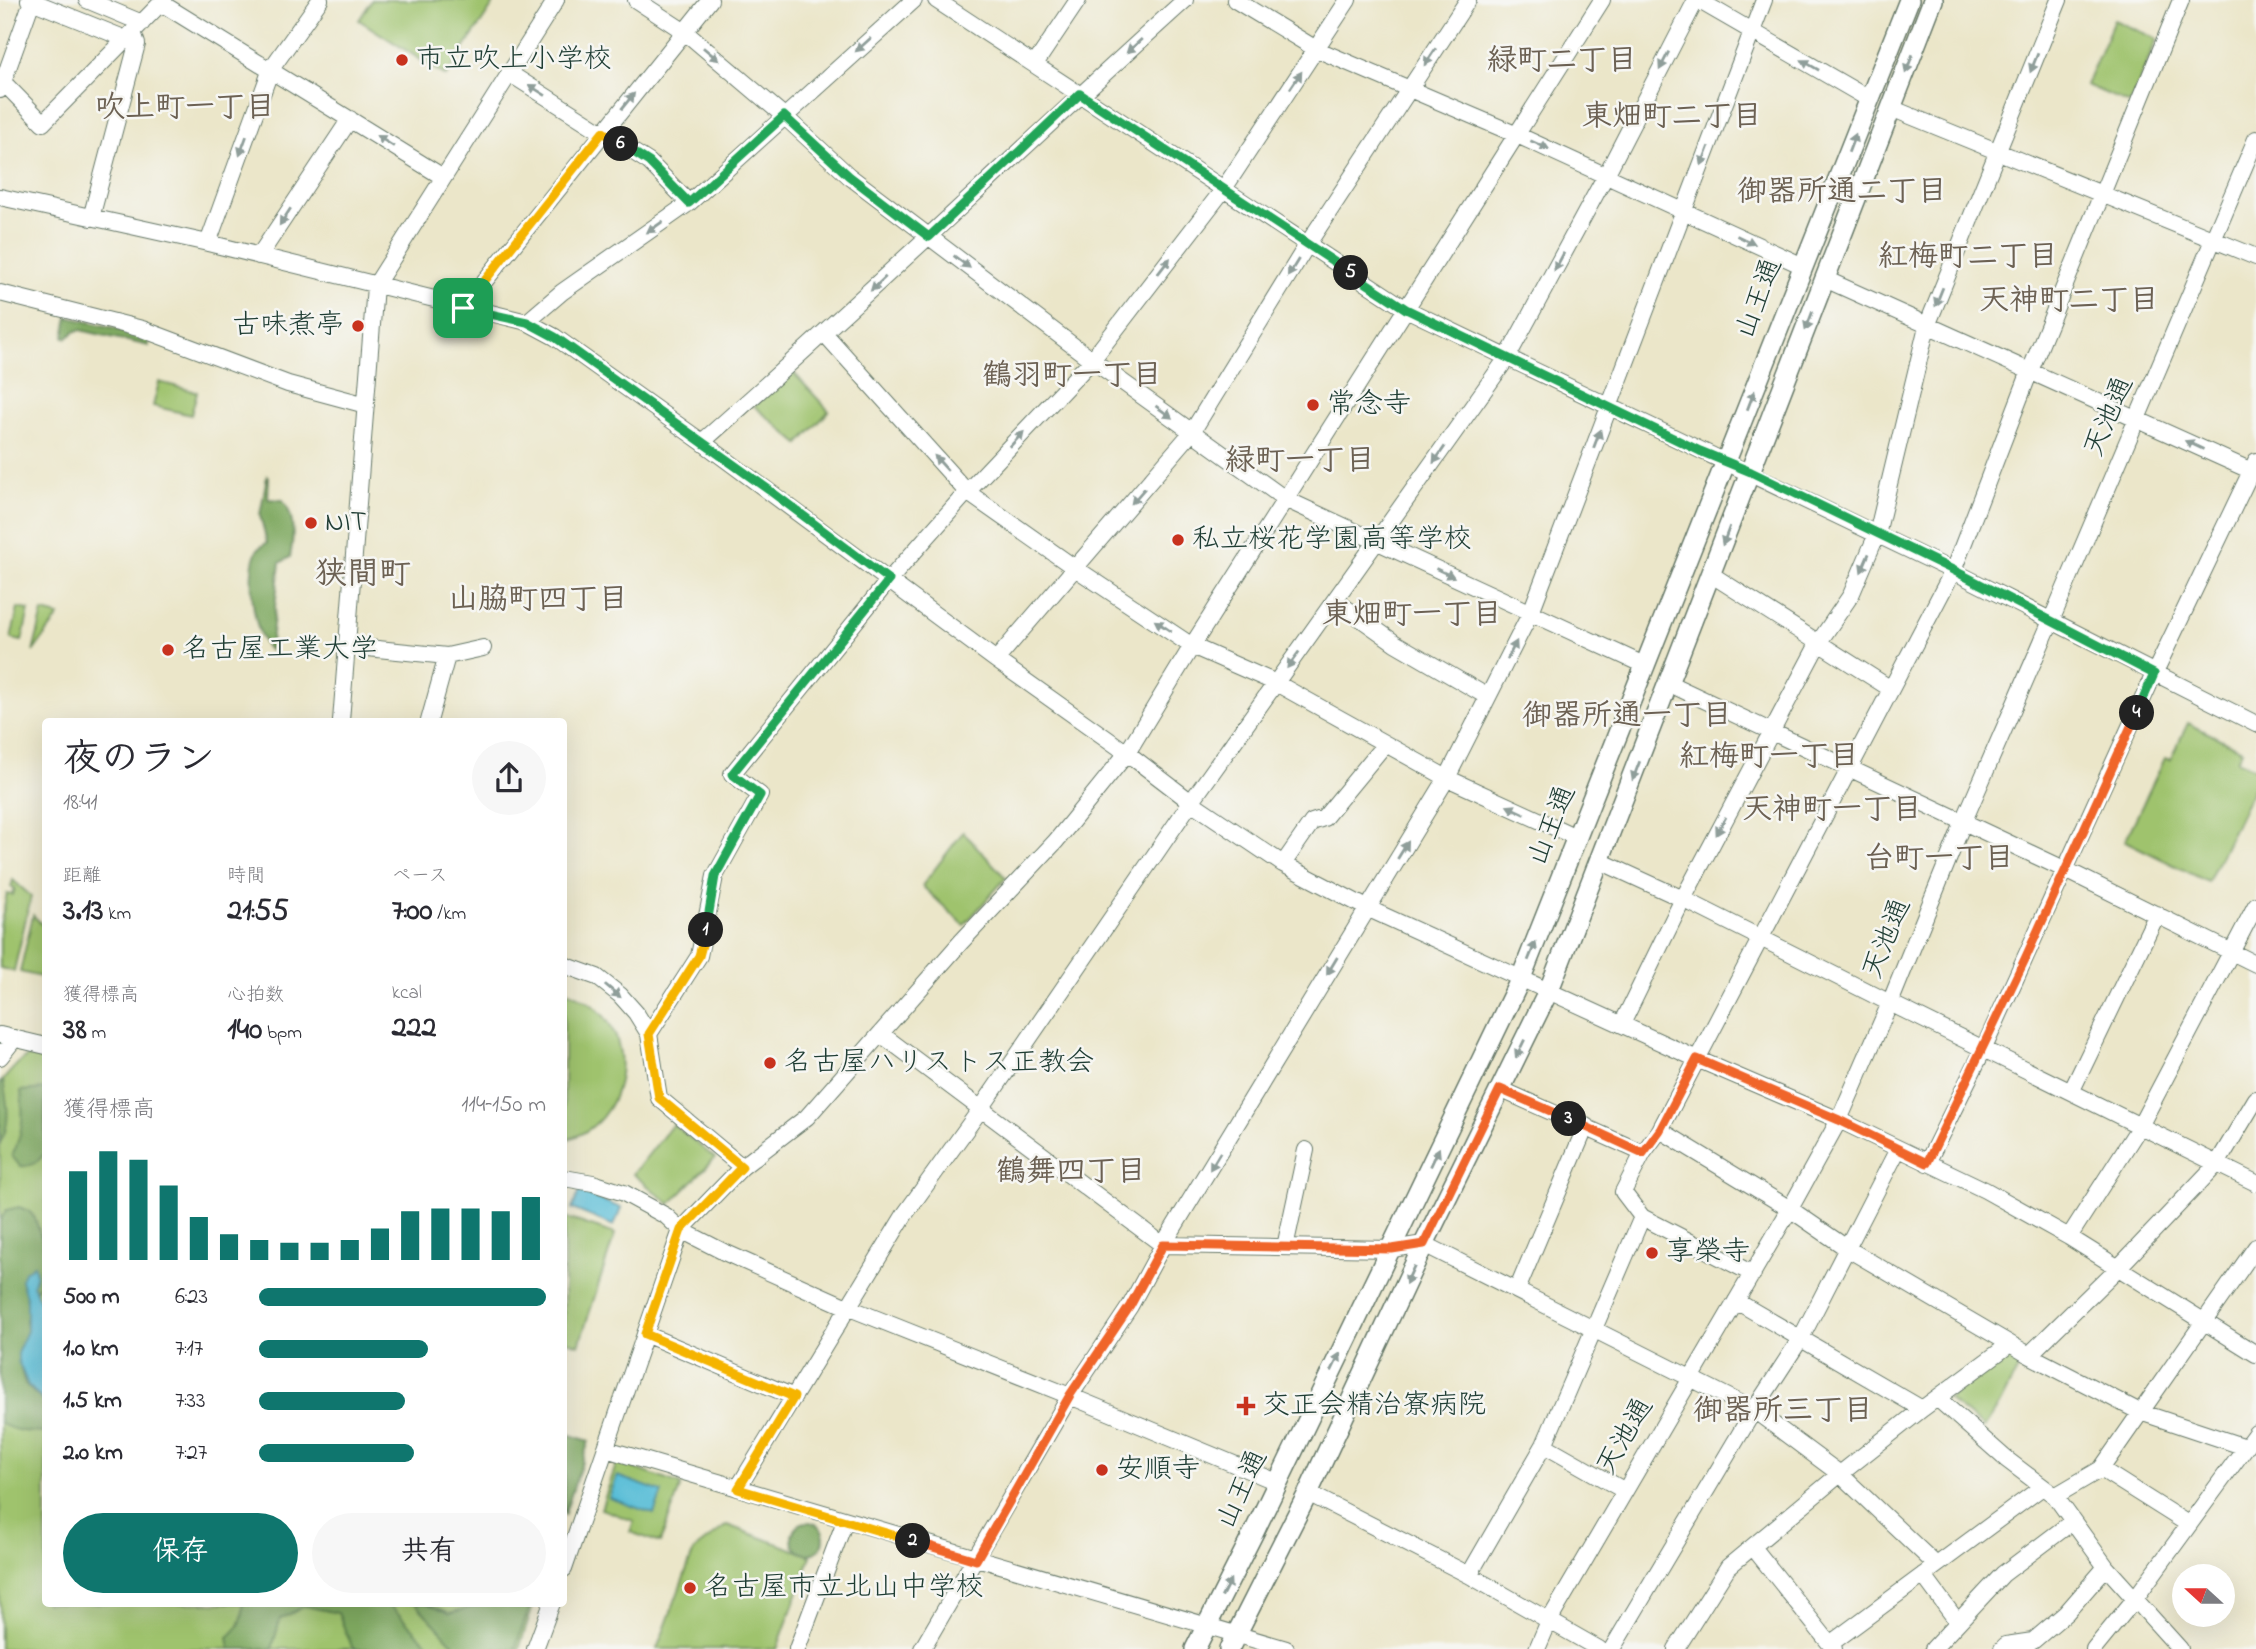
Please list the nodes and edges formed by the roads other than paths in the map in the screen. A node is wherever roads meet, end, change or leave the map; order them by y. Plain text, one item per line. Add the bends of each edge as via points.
1 (30, 0) edge
2 (88, 0) edge
3 (320, 0) edge
4 (555, 0) edge
5 (636, 0) edge
6 (710, 0) edge
7 (914, 0) edge
8 (936, 0) edge
9 (1078, 0) edge
10 (1185, 0) edge
11 (1235, 0) edge
12 (1348, 0) edge
13 (1468, 0) edge
14 (1602, 0) edge
15 (1697, 0) edge
16 (1764, 0) edge
17 (1909, 0) edge
18 (1933, 0) edge
19 (2059, 0) edge
20 (2181, 0) edge
21 (162, 1) edge
22 (134, 32) junction
23 (685, 32) junction
24 (1752, 32) junction
25 (1316, 49) junction
26 (1035, 64) junction
27 (271, 69) junction
28 (509, 73) junction
29 (2, 86) edge
30 (1408, 89) junction
31 (1080, 94) junction
32 (1869, 99) junction
33 (1891, 108) junction
34 (784, 116) junction
35 (350, 119) junction
36 (603, 132) junction
37 (1516, 134) junction
38 (2256, 139) edge
39 (1999, 151) junction
40 (1606, 175) junction
41 (443, 177) junction
42 (1223, 190) junction
43 (2102, 193) junction
44 (0, 197) edge
45 (689, 203) junction
46 (1684, 211) junction
47 (90, 218) junction
48 (929, 237) junction
49 (2214, 239) junction
50 (208, 243) junction
51 (1307, 245) junction
52 (259, 256) junction
53 (2256, 257) edge
54 (1803, 266) junction
55 (1825, 279) junction
56 (375, 286) junction
57 (0, 293) edge
58 (463, 308) junction
59 (1406, 309) junction
60 (527, 322) junction
61 (1927, 326) junction
62 (825, 334) junction
63 (1507, 358) junction
64 (1092, 360) junction
65 (2030, 371) junction
66 (366, 405) junction
67 (1610, 408) junction
68 (2137, 419) junction
69 (1192, 432) junction
70 (702, 442) junction
71 (1726, 463) junction
72 (2254, 468) edge
73 (1751, 472) junction
74 (967, 492) junction
75 (1285, 499) junction
76 (1877, 534) junction
77 (1378, 542) junction
78 (1075, 568) junction
79 (1953, 570) junction
80 (1712, 575) junction
81 (889, 580) junction
82 (1336, 601) junction
83 (1531, 612) junction
84 (2052, 621) junction
85 (1819, 642) junction
86 (348, 646) junction
87 (1192, 646) junction
88 (483, 648) dead end
89 (447, 656) junction
90 (996, 660) junction
91 (1646, 666) junction
92 (2154, 674) junction
93 (1276, 684) junction
94 (1670, 684) junction
95 (1891, 689) junction
96 (1488, 697) junction
97 (341, 718) edge
98 (430, 718) edge
99 (2256, 723) edge
100 (1771, 731) junction
101 (1385, 744) junction
102 (1127, 753) junction
103 (1849, 768) junction
104 (1447, 778) junction
105 (1191, 802) junction
106 (1962, 823) junction
107 (1578, 838) junction
108 (1601, 861) junction
109 (1283, 864) junction
110 (2066, 870) junction
111 (1683, 899) junction
112 (2256, 905) edge
113 (1367, 908) junction
114 (2157, 914) junction
115 (1761, 938) junction
116 (2231, 952) junction
117 (2256, 964) edge
118 (567, 966) edge
119 (1521, 978) junction
120 (1549, 990) junction
121 (1890, 1003) junction
122 (1622, 1024) junction
123 (649, 1034) junction
124 (881, 1034) junction
125 (8, 1037) edge
126 (42, 1045) edge
127 (1983, 1048) junction
128 (0, 1057) edge
129 (1697, 1059) junction
130 (1500, 1089) junction
131 (2071, 1092) junction
132 (2256, 1099) edge
133 (980, 1110) junction
134 (1839, 1120) junction
135 (1586, 1126) junction
136 (2140, 1126) junction
137 (1660, 1130) junction
138 (1898, 1149) junction
139 (1306, 1150) dead end
140 (1643, 1153) junction
141 (1927, 1163) junction
142 (2217, 1164) junction
143 (742, 1167) junction
144 (567, 1179) edge
145 (2256, 1183) edge
146 (1790, 1209) junction
147 (1642, 1217) junction
148 (681, 1230) junction
149 (2069, 1237) junction
150 (1424, 1244) junction
151 (1163, 1245) junction
152 (1284, 1247) junction
153 (2256, 1247) edge
154 (1848, 1248) junction
155 (1392, 1249) junction
156 (2118, 1268) junction
157 (1752, 1274) junction
158 (1517, 1290) junction
159 (1736, 1301) junction
160 (847, 1307) junction
161 (2205, 1322) junction
162 (1594, 1329) junction
163 (645, 1334) junction
164 (1801, 1338) junction
165 (2010, 1344) junction
166 (2256, 1354) edge
167 (2029, 1356) junction
168 (1691, 1377) junction
169 (1070, 1395) junction
170 (794, 1397) junction
171 (1937, 1398) junction
172 (1922, 1409) junction
173 (1754, 1410) junction
174 (2140, 1412) junction
175 (2251, 1443) edge
176 (1544, 1445) junction
177 (606, 1448) junction
178 (2101, 1469) junction
179 (1840, 1474) junction
180 (1277, 1482) junction
181 (738, 1489) junction
182 (1625, 1491) junction
183 (2048, 1492) junction
184 (1308, 1493) junction
185 (845, 1521) junction
186 (2072, 1522) junction
187 (2188, 1524) junction
188 (1753, 1547) junction
189 (567, 1560) edge
190 (976, 1560) junction
191 (2106, 1567) junction
192 (1929, 1570) junction
193 (1469, 1575) junction
194 (2134, 1600) junction
195 (551, 1607) edge
196 (1549, 1621) junction
197 (1957, 1621) junction
198 (1207, 1625) junction
199 (1232, 1642) edge
200 (1824, 1644) edge
201 (536, 1649) edge
202 (797, 1649) edge
203 (922, 1649) edge
204 (1195, 1649) edge
205 (1286, 1649) edge
206 (1537, 1649) edge
207 (1600, 1649) edge
208 (1612, 1649) edge
209 (1676, 1649) edge
210 (1933, 1649) edge
211 (2002, 1649) edge
212 (2094, 1649) edge
213 (2180, 1649) edge

1 - 22 street
1 - 29 street
2 - 22 street
3 - 27 street
4 - 28 street
5 - 23 street
6 - 23 street
7 -> 34 street
8 - 26 street
9 - 26 street
10 -> 31 street
11 - 25 street
12 - 25 street
13 -> 30 street
14 - 37 street
15 - 24 street
15 -> 40 street
16 - 24 street
17 - 32 main road, 山王通
18 -> 33 main road, 山王通
19 -> 39 street
20 - 43 street
21 - 22 street
21 - 27 street
22 - 29 street via 43,124
22 - 47 street via 136,44
23 -> 34 street
36 -> 23 street
32 -> 24 street
24 -> 46 street
25 - 30 street
42 -> 25 street
26 - 31 street
27 - 35 street
27 -> 50 street
36 -> 28 street
28 - 41 street
30 - 37 street
30 - 51 street
31 - 42 street
31 - 48 street
54 -> 32 main road, 山王通
33 - 39 street
33 - 55 main road, 山王通
34 - 45 street
34 - 48 street via 849,176
41 -> 35 street
35 -> 52 street
36 - 45 street via 649,162
36 - 58 street
37 -> 40 street
37 - 59 street
38 - 49 street, 天池通
39 - 43 street
39 -> 61 street
40 - 46 street
40 -> 63 street
41 - 56 street
42 - 51 street
64 -> 42 street
43 - 49 street
43 - 65 street
44 - 47 street
45 -> 60 street
46 -> 54 street
46 - 67 street
47 - 50 street
48 -> 62 street
48 -> 64 street
49 - 53 street
49 - 68 street, 天池通
50 - 52 street
51 - 59 street
51 -> 69 street
52 - 56 street
71 -> 54 main road, 山王通
55 - 61 street
55 -> 73 main road, 山王通
56 - 58 street
56 - 66 street
57 - 66 street via 142,329 288,384
58 - 60 street
59 - 63 street
59 - 75 street
60 - 70 street
61 - 65 street
61 - 76 street
62 - 70 street
74 -> 62 street
63 - 67 street
63 -> 77 street
64 -> 69 street
74 -> 64 street
65 - 68 street
65 - 79 street
66 - 86 street
67 - 71 street
83 -> 67 street
72 -> 68 street
68 - 84 street, 天池通
69 - 75 street
69 -> 78 street
70 - 81 street
71 - 73 street
71 - 91 main road, 山王通
72 - 92 street
73 - 76 street
73 -> 80 main road, 山王通
74 - 78 street
74 - 81 street
75 - 77 street
75 - 87 street
76 - 79 street
76 -> 85 street via 1852,595
77 - 82 street
77 -> 83 street
87 -> 78 street
78 - 90 street
79 - 84 street
79 - 95 street
80 - 85 street
80 - 94 main road, 山王通
81 - 90 street
81 - 123 street via 732,774 760,795 715,876 699,956
82 -> 93 street
82 - 96 street via 1395,643
83 - 91 street
96 -> 83 street
84 - 92 street
84 - 106 street, 天池通
85 - 95 street
85 - 100 street
86 - 89 street
86 - 97 street
87 - 93 street
87 - 102 street
88 - 89 street
89 - 98 street
90 - 102 street
91 - 107 main road, 山王通
92 - 99 street
92 - 110 street
93 - 101 street
93 - 105 street
94 - 100 street
94 -> 108 main road, 山王通
95 - 103 street
96 - 104 street
100 - 103 street
100 -> 111 street
101 - 104 street
101 - 109 street via 1324,818 1312,822
102 - 105 street
102 - 124 street via 1056,841
103 - 106 street
103 - 115 street
107 -> 104 street
113 -> 104 street
105 - 109 street
105 - 133 street
106 - 110 street
106 - 121 street, 天池通
119 -> 107 main road, 山王通
108 - 111 street
108 - 120 main road, 山王通
109 - 113 street
110 - 114 street
110 - 127 street
111 - 115 street
111 - 122 street
112 - 116 street
113 - 119 street
113 -> 151 street
114 - 116 street
114 - 131 street
115 - 121 street
115 - 129 street
116 - 117 street
116 - 136 street
118 -> 123 street via 597,977 612,989
119 - 120 street
155 -> 119 main road, 山王通
120 - 122 street
120 -> 130 main road, 山王通
121 - 127 street
121 - 134 street, 天池通
122 - 129 street
123 - 143 street via 659,1098
124 - 133 street
124 - 143 street via 807,1117
125 - 126 street
125 - 128 street
127 - 131 street
127 - 141 street
129 - 134 street
129 - 137 street
130 - 135 street
130 - 150 main road, 山王通
131 - 136 street
132 - 142 street
133 - 151 street
133 - 160 street via 905,1214
134 - 138 street
134 - 146 street, 天池通
135 - 140 street
135 - 158 street
136 - 142 street
136 - 149 street
137 - 140 street
137 - 146 street
138 - 141 street
138 - 154 street
139 - 152 street
140 - 147 street via 1623,1192
141 - 149 street
142 - 145 street
142 - 156 street
143 - 148 street
144 - 148 street via 624,1193 666,1216
146 - 154 street
146 - 157 street, 天池通
147 - 157 street
147 - 162 street
148 - 160 street
148 - 163 street
149 - 156 street
150 - 155 street
150 - 158 street
150 -> 184 main road, 山王通
151 - 152 street
151 - 169 street via 1130,1306
152 - 155 street
153 - 161 street
154 - 164 street
154 - 165 street
180 -> 155 main road, 山王通
156 - 161 street
156 - 167 street
157 - 159 street, 天池通
158 - 162 street
159 - 164 street
159 - 168 street, 天池通
160 - 169 street
160 - 170 street
161 - 166 street
161 - 174 street
162 - 168 street
162 - 176 street
163 - 170 street
163 - 177 street
164 - 172 street
164 - 173 street
165 - 167 street
165 - 171 street
167 - 174 street
168 - 173 street
168 - 182 street, 天池通
169 - 180 street
169 - 190 street
170 - 181 street
171 - 172 street
171 - 183 street
172 - 179 street
173 - 179 street
173 - 208 street
174 - 175 street
174 - 178 street
175 - 187 street
176 - 182 street
176 - 193 street
177 - 181 street
177 - 189 street
178 - 183 street
178 - 187 street
179 - 188 street
179 - 192 street
198 -> 180 main road, 山王通
181 - 185 street
182 - 196 street, 天池通
183 - 186 street
183 - 192 street
184 - 193 street
184 - 199 main road, 山王通
185 - 190 street
185 - 202 street
186 - 191 street
186 - 197 street via 2003,1574
187 - 194 street
188 - 200 street
188 - 209 street via 1728,1567
190 - 198 street
190 - 203 street
191 - 194 street
191 - 211 street via 2067,1613 2033,1641
192 - 197 street
192 - 200 street
193 - 196 street
194 - 212 street
194 - 213 street
195 - 201 street
196 - 206 street, 天池通
196 - 207 street
197 - 210 street
198 - 199 street
198 - 204 main road, 山王通
199 - 205 street

